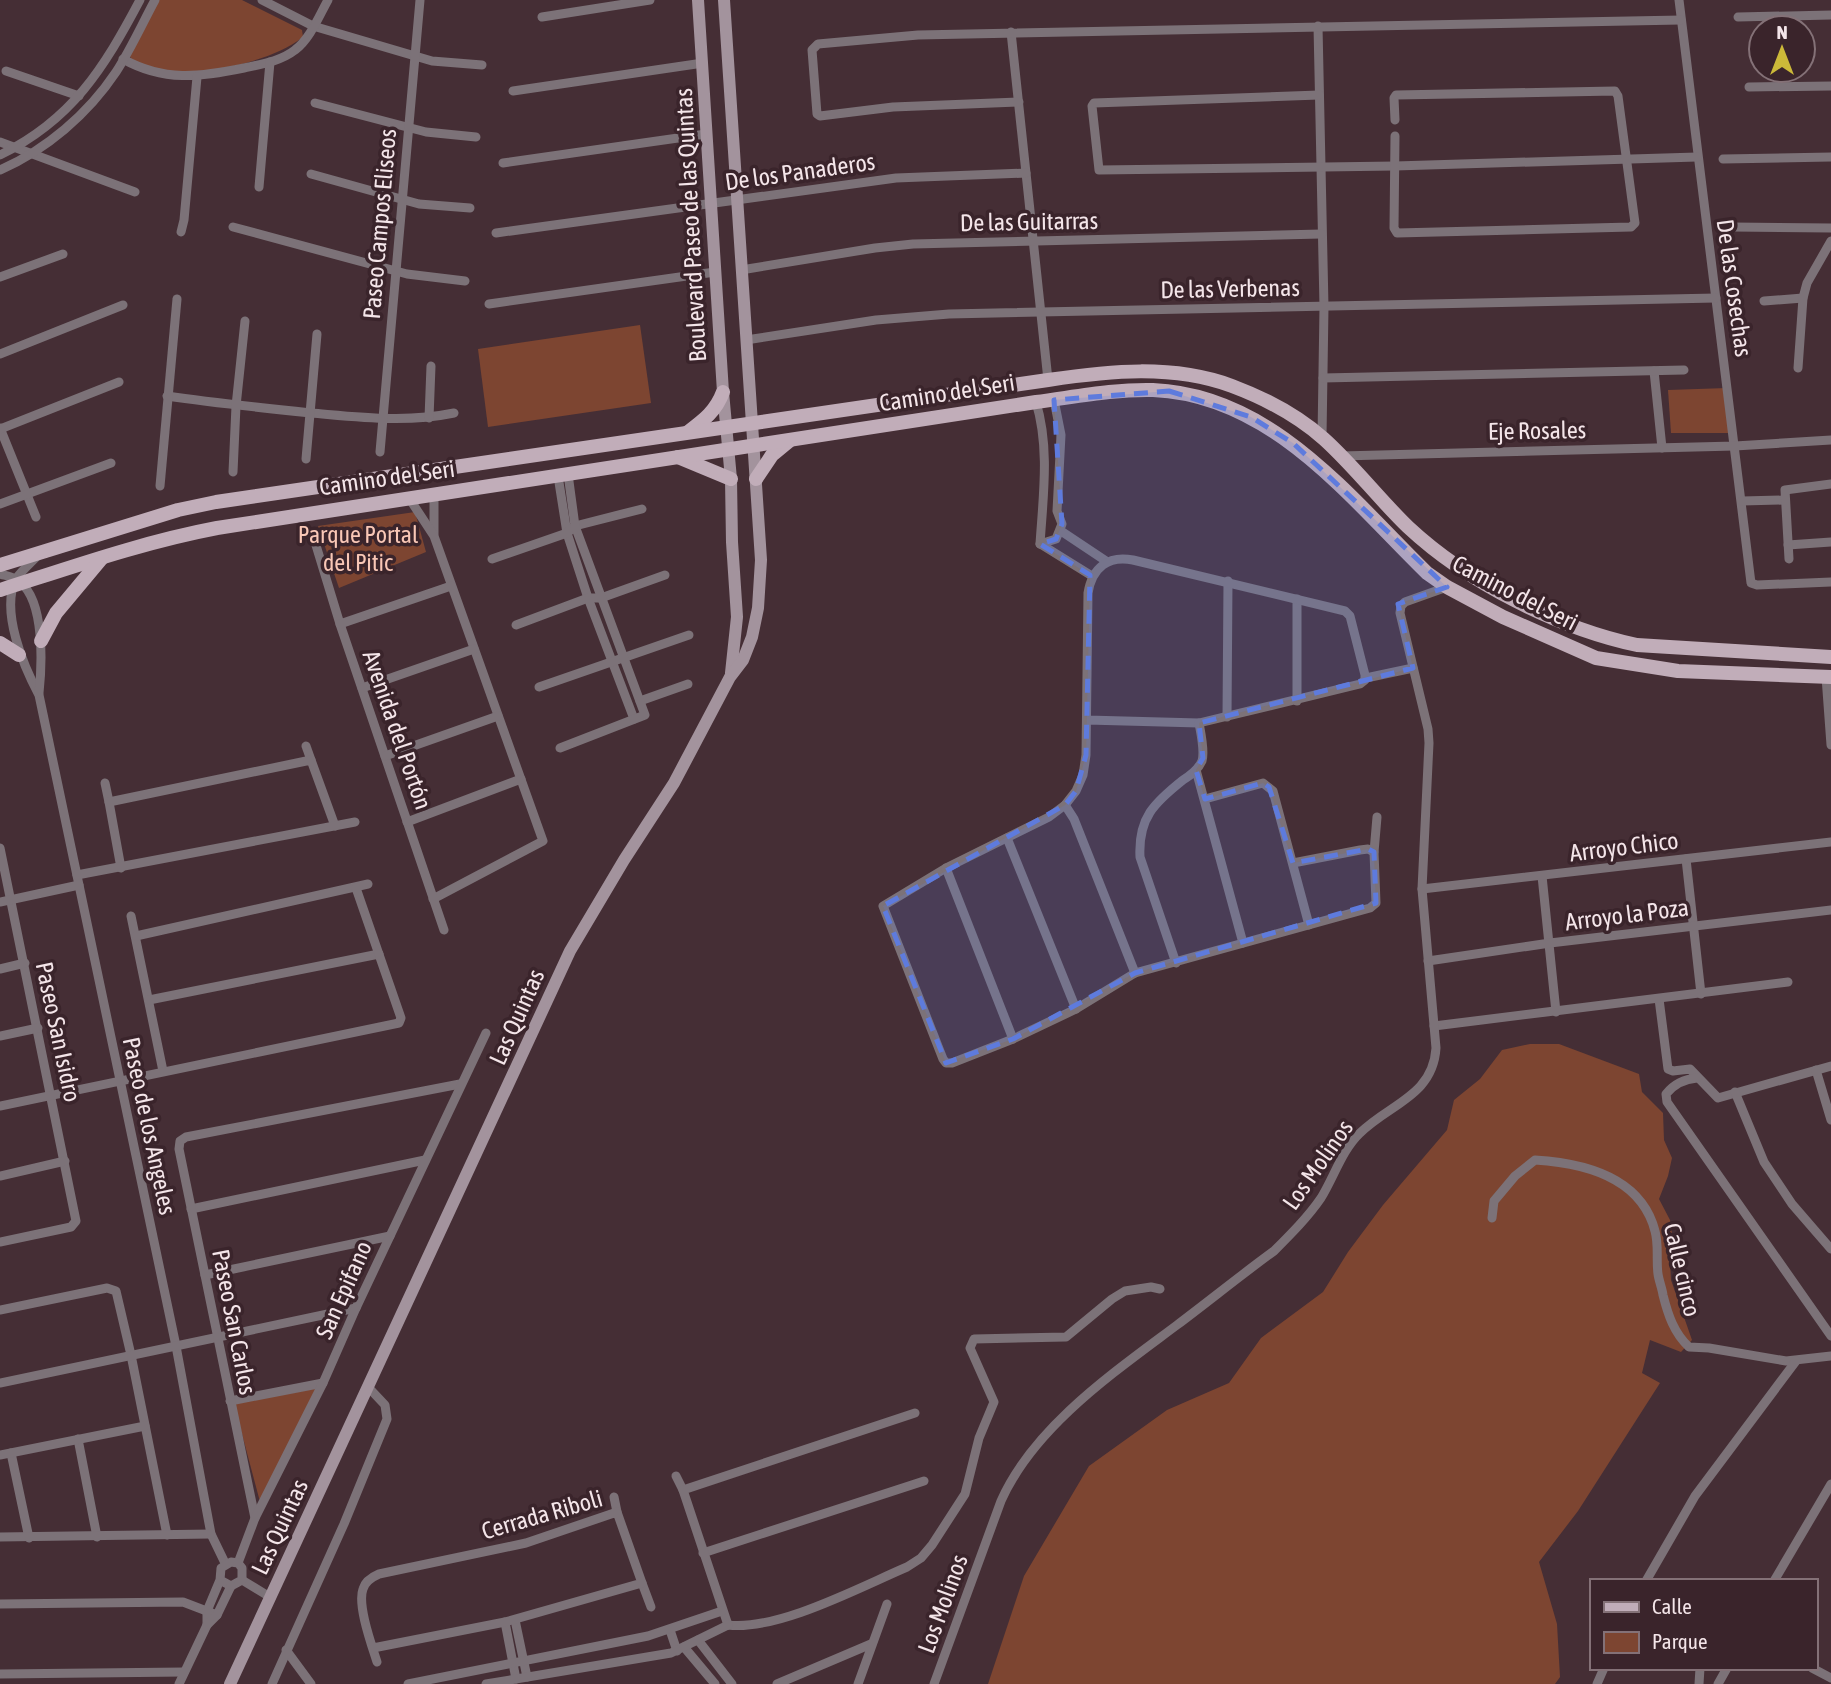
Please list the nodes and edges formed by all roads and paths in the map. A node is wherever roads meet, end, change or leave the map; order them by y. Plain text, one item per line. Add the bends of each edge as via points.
1 (140, 0) edge
2 (155, 0) edge
3 (262, 0) edge
4 (328, 0) edge
5 (419, 0) edge
6 (650, 0) edge
7 (698, 0) edge
8 (724, 0) edge
9 (1677, 1) edge
10 (1831, 15) edge
11 (542, 17) dead end
12 (1738, 17) dead end
13 (1681, 20) junction
14 (313, 26) junction
15 (1318, 26) junction
16 (1011, 32) junction
17 (415, 56) junction
18 (123, 59) junction
19 (270, 62) junction
20 (703, 63) junction
21 (482, 65) dead end
22 (6, 71) dead end
23 (197, 77) junction
24 (1831, 86) edge
25 (1749, 88) dead end
26 (513, 92) dead end
27 (1319, 95) junction
28 (79, 96) junction
29 (1019, 102) junction
30 (315, 103) dead end
31 (1395, 120) dead end
32 (408, 125) junction
33 (706, 134) junction
34 (1395, 136) dead end
35 (476, 137) dead end
36 (0, 142) edge
37 (17, 147) junction
38 (34, 153) junction
39 (0, 155) edge
40 (1697, 157) junction
41 (1831, 157) edge
42 (1626, 159) junction
43 (1723, 159) dead end
44 (503, 163) dead end
45 (1320, 166) junction
46 (1395, 166) junction
47 (0, 170) edge
48 (1026, 173) junction
49 (311, 174) dead end
50 (259, 187) dead end
51 (135, 192) dead end
52 (402, 198) junction
53 (736, 201) junction
54 (711, 203) junction
55 (470, 208) dead end
56 (1732, 227) dead end
57 (233, 228) dead end
58 (1831, 228) edge
59 (181, 232) dead end
60 (496, 233) dead end
61 (1321, 234) junction
62 (1033, 241) junction
63 (1831, 241) edge
64 (63, 254) dead end
65 (396, 270) junction
66 (741, 270) junction
67 (715, 272) junction
68 (0, 277) edge
69 (465, 281) dead end
70 (1716, 298) junction
71 (1803, 298) junction
72 (177, 299) dead end
73 (1764, 301) dead end
74 (489, 304) dead end
75 (123, 305) dead end
76 (1324, 307) junction
77 (1040, 312) junction
78 (245, 321) dead end
79 (317, 334) dead end
80 (747, 340) junction
81 (0, 354) edge
82 (431, 366) dead end
83 (1798, 368) dead end
84 (1684, 370) dead end
85 (1654, 371) junction
86 (1323, 378) junction
87 (1048, 380) junction
88 (119, 382) dead end
89 (723, 392) junction
90 (167, 396) junction
91 (1054, 400) junction
92 (1036, 402) junction
93 (236, 406) junction
94 (309, 413) junction
95 (454, 413) dead end
96 (429, 418) junction
97 (382, 419) junction
98 (751, 423) junction
99 (728, 428) junction
100 (0, 429) edge
101 (686, 433) junction
102 (1322, 437) junction
103 (791, 439) junction
104 (1831, 440) edge
105 (753, 444) junction
106 (1735, 446) junction
107 (1662, 447) junction
108 (729, 448) junction
109 (380, 452) dead end
110 (677, 456) junction
111 (1341, 456) junction
112 (306, 459) dead end
113 (1044, 462) junction
114 (1060, 462) junction
115 (111, 463) dead end
116 (233, 472) dead end
117 (563, 475) junction
118 (756, 479) junction
119 (731, 480) junction
120 (1831, 484) edge
121 (160, 486) dead end
122 (26, 494) junction
123 (434, 494) junction
124 (409, 498) junction
125 (1785, 500) junction
126 (1742, 501) junction
127 (0, 504) edge
128 (642, 509) dead end
129 (1042, 511) junction
130 (1057, 511) junction
131 (36, 517) dead end
132 (571, 530) junction
133 (1061, 531) junction
134 (434, 536) junction
135 (315, 542) dead end
136 (1831, 542) edge
137 (1040, 544) junction
138 (1788, 545) junction
139 (42, 551) junction
140 (103, 557) junction
141 (492, 559) dead end
142 (1789, 559) dead end
143 (1106, 561) junction
144 (0, 565) edge
145 (0, 574) edge
146 (665, 575) dead end
147 (1092, 576) junction
148 (1228, 581) junction
149 (1831, 582) edge
150 (13, 584) edge
151 (452, 586) junction
152 (1447, 587) junction
153 (588, 598) junction
154 (601, 598) junction
155 (1297, 599) junction
156 (340, 624) junction
157 (516, 625) dead end
158 (689, 635) dead end
159 (41, 641) junction
160 (0, 643) edge
161 (474, 649) junction
162 (623, 657) junction
163 (1831, 657) edge
164 (612, 660) junction
165 (22, 661) junction
166 (42, 664) junction
167 (1413, 668) junction
168 (730, 677) junction
169 (1828, 677) edge
170 (1366, 678) junction
171 (688, 684) dead end
172 (539, 687) dead end
173 (362, 688) junction
174 (39, 695) junction
175 (640, 701) junction
176 (1297, 701) junction
177 (498, 716) junction
178 (1227, 717) junction
179 (634, 719) junction
180 (1087, 720) junction
181 (1199, 723) junction
182 (1831, 745) edge
183 (306, 746) dead end
184 (560, 748) dead end
185 (385, 757) junction
186 (311, 760) junction
187 (1196, 770) junction
188 (521, 779) junction
189 (105, 783) dead end
190 (1205, 800) junction
191 (109, 802) junction
192 (1065, 805) junction
193 (1377, 817) dead end
194 (355, 822) dead end
195 (407, 822) junction
196 (335, 826) junction
197 (1007, 838) junction
198 (1831, 842) edge
199 (0, 848) edge
200 (1374, 852) junction
201 (1686, 859) junction
202 (1293, 863) junction
203 (121, 867) junction
204 (946, 868) junction
205 (1542, 876) junction
206 (78, 880) junction
207 (368, 884) dead end
208 (356, 888) junction
209 (1422, 889) junction
210 (433, 899) junction
211 (12, 900) junction
212 (0, 902) edge
213 (1831, 910) edge
214 (131, 916) dead end
215 (1309, 925) junction
216 (1694, 926) junction
217 (444, 930) dead end
218 (136, 936) junction
219 (1243, 943) junction
220 (1550, 943) junction
221 (379, 954) junction
222 (1429, 961) junction
223 (25, 963) junction
224 (1176, 963) junction
225 (0, 968) edge
226 (1135, 973) junction
227 (1788, 982) dead end
228 (1701, 994) junction
229 (1659, 999) junction
230 (149, 1000) junction
231 (1076, 1009) junction
232 (1556, 1012) junction
233 (1434, 1026) junction
234 (38, 1028) junction
235 (486, 1033) dead end
236 (0, 1036) edge
237 (1013, 1039) junction
238 (1831, 1066) edge
239 (1816, 1070) junction
240 (163, 1071) junction
241 (1697, 1078) junction
242 (119, 1080) junction
243 (460, 1084) junction
244 (1735, 1092) junction
245 (52, 1095) junction
246 (0, 1106) edge
247 (1831, 1120) edge
248 (425, 1160) junction
249 (65, 1161) junction
250 (0, 1176) edge
251 (191, 1209) junction
252 (1492, 1218) dead end
253 (390, 1236) junction
254 (0, 1242) edge
255 (1831, 1249) edge
256 (205, 1275) junction
257 (1160, 1289) dead end
258 (356, 1308) junction
259 (0, 1310) edge
260 (1831, 1336) edge
261 (218, 1337) junction
262 (176, 1346) junction
263 (131, 1355) junction
264 (1831, 1356) edge
265 (1796, 1361) junction
266 (0, 1383) edge
267 (323, 1383) junction
268 (369, 1388) junction
269 (230, 1401) junction
270 (915, 1413) dead end
271 (145, 1426) junction
272 (78, 1439) junction
273 (11, 1453) junction
274 (0, 1455) edge
275 (676, 1476) dead end
276 (924, 1481) dead end
277 (1831, 1484) edge
278 (683, 1490) junction
279 (614, 1497) dead end
280 (617, 1512) junction
281 (256, 1518) junction
282 (211, 1534) junction
283 (167, 1535) junction
284 (0, 1537) edge
285 (97, 1537) junction
286 (29, 1538) junction
287 (703, 1553) junction
288 (225, 1563) junction
289 (238, 1563) junction
290 (1647, 1579) edge
291 (1775, 1579) edge
292 (220, 1580) junction
293 (242, 1580) junction
294 (642, 1583) junction
295 (231, 1586) junction
296 (270, 1597) junction
297 (0, 1604) edge
298 (887, 1604) dead end
299 (651, 1606) dead end
300 (207, 1611) junction
301 (722, 1611) junction
302 (217, 1615) junction
303 (515, 1619) junction
304 (505, 1622) junction
305 (207, 1625) junction
306 (728, 1625) junction
307 (670, 1630) junction
308 (698, 1640) junction
309 (871, 1644) junction
310 (373, 1648) junction
311 (681, 1649) junction
312 (286, 1650) junction
313 (377, 1662) dead end
314 (524, 1662) junction
315 (513, 1664) junction
316 (184, 1672) junction
317 (0, 1674) edge
318 (527, 1677) junction
319 (516, 1679) junction
320 (233, 1681) edge
321 (506, 1682) edge
322 (305, 1683) edge
323 (780, 1683) edge
324 (179, 1684) edge
325 (272, 1684) edge
326 (408, 1684) edge
327 (489, 1684) edge
328 (715, 1684) edge
329 (732, 1684) edge
330 (858, 1684) edge
331 (934, 1684) edge

1 - 28 street via 111,54
2 - 18 street
3 - 14 street
4 - 14 street
5 - 17 street, Paseo Campos Eliseos
6 - 11 street
7 - 20 street, Boulevard Paseo de las Quintas
8 - 53 street, Boulevard Paseo de las Quintas
9 - 13 street, De las Cosechas
10 - 12 street
13 - 15 street
13 - 40 street, De las Cosechas
14 - 17 street
14 - 19 street via 298,48
15 - 16 street
15 - 27 street
16 - 29 street
16 - 29 street via 816,45 812,50 817,114
17 - 21 street
17 - 32 street, Paseo Campos Eliseos
18 - 23 street via 160,74
18 - 38 street via 98,94
19 - 23 street
19 - 50 street
20 - 26 street
20 - 33 street, Boulevard Paseo de las Quintas
22 - 28 street
23 - 59 street
24 - 25 street
27 - 45 street
27 - 45 street via 1092,106 1100,172
28 - 37 street
29 - 48 street
30 - 32 street
31 - 42 street via 1396,95 1610,89 1618,96
32 - 35 street via 426,132
32 - 52 street, Paseo Campos Eliseos
33 - 44 street
33 - 54 street, Boulevard Paseo de las Quintas
34 - 46 street
36 - 37 street
37 - 38 street
37 - 39 street
38 - 47 street
38 - 51 street
40 - 42 street
40 - 70 street, De las Cosechas
41 - 43 street
42 - 46 street
42 - 46 street via 1635,223 1631,227 1400,233 1394,228
45 - 46 street
45 - 61 street
48 - 53 street, De los Panaderos via 896,178
48 - 62 street
49 - 52 street
52 - 55 street
52 - 65 street, Paseo Campos Eliseos
53 - 54 street, De los Panaderos
53 - 66 street, Boulevard Paseo de las Quintas
54 - 60 street, De los Panaderos
54 - 67 street, Boulevard Paseo de las Quintas
56 - 58 street
57 - 65 street
61 - 62 street, De las Guitarras
61 - 76 street
62 - 66 street, De las Guitarras via 914,244
62 - 77 street
63 - 71 street
64 - 68 street
65 - 69 street
65 - 97 street, Paseo Campos Eliseos
66 - 80 street, Boulevard Paseo de las Quintas
67 - 74 street
67 - 89 street, Boulevard Paseo de las Quintas
70 - 76 street, De las Verbenas
70 - 106 street, De las Cosechas
71 - 73 street
71 - 83 street
72 - 90 street
75 - 81 street
76 - 77 street, De las Verbenas
76 - 86 street
77 - 80 street, De las Verbenas via 911,316
77 - 87 street
78 - 93 street
79 - 94 street
80 - 98 street, Boulevard Paseo de las Quintas
82 - 96 street
84 - 85 street
85 - 86 street
85 - 107 street
86 - 102 street
87 - 98 main road, Camino del Seri
87 - 102 main road, Camino del Seri via 1134,370 1194,376 1265,400
88 - 100 street
89 - 99 street, Boulevard Paseo de las Quintas
89 - 101 main road via 718,407
90 - 93 street
90 - 121 street
91 - 92 main road, Camino del Seri
91 - 114 street via 1061,435
91 - 152 main road, Camino del Seri via 1169,391 1251,418 1301,449 1427,573
92 - 103 main road, Camino del Seri
92 - 113 street
93 - 94 street
93 - 116 street
94 - 97 street
94 - 112 street
95 - 96 street
96 - 97 street
97 - 109 street, Paseo Campos Eliseos
98 - 99 main road, Camino del Seri
98 - 105 street, Boulevard Paseo de las Quintas
99 - 101 main road, Camino del Seri
99 - 108 street, Boulevard Paseo de las Quintas
100 - 122 street
101 - 139 main road, Camino del Seri via 216,502
102 - 111 main road, Camino del Seri
103 - 105 main road, Camino del Seri
103 - 118 main road via 772,455
104 - 106 street, Eje Rosales
105 - 108 main road, Camino del Seri
105 - 118 street, Las Quintas
106 - 107 street, Eje Rosales
106 - 126 street, De las Cosechas
107 - 111 street, Eje Rosales
108 - 110 main road, Camino del Seri
108 - 119 street, Las Quintas
110 - 117 main road, Camino del Seri
110 - 119 main road
111 - 163 main road, Camino del Seri via 1407,525 1454,564 1490,587 1577,628 1637,645
113 - 114 street
113 - 129 street
114 - 130 street
115 - 122 street
117 - 123 main road, Camino del Seri
117 - 132 street
118 - 168 street, Las Quintas via 761,560 758,608 748,648
119 - 168 street, Las Quintas via 737,617
120 - 125 street via 1786,489
122 - 127 street
122 - 131 street
123 - 124 main road, Camino del Seri
123 - 134 street
124 - 134 street
124 - 140 main road, Camino del Seri via 206,530
125 - 126 street
125 - 138 street
126 - 149 street, De las Cosechas via 1751,583
128 - 132 street
129 - 130 street
129 - 137 street
130 - 133 street
132 - 141 street
132 - 153 street
132 - 154 street
133 - 137 street via 1052,542
133 - 143 street
134 - 151 street
135 - 156 street, Avenida del Portón
136 - 138 street
137 - 147 street
138 - 142 street
139 - 144 main road, Camino del Seri
139 - 150 street
140 - 150 main road, Camino del Seri
140 - 159 main road via 70,594
143 - 147 street
143 - 148 street via 1126,559
145 - 150 street
146 - 154 street
147 - 180 street
148 - 155 street
148 - 178 street
150 - 159 street via 32,601
150 - 165 street via 12,627
151 - 156 street
151 - 161 street
152 - 167 street, Los Molinos via 1401,606
152 - 169 main road, Camino del Seri via 1535,633 1596,658 1678,671
153 - 154 street
153 - 157 street
153 - 164 street
154 - 162 street
155 - 170 street via 1348,613
155 - 176 street
156 - 173 street, Avenida del Portón
158 - 162 street
159 - 166 street
160 - 165 main road
161 - 173 street
161 - 177 street
162 - 164 street
162 - 175 street
164 - 172 street
164 - 179 street
165 - 166 street
165 - 174 street
166 - 174 street
167 - 170 street
167 - 209 street, Los Molinos via 1429,743
168 - 268 street, Las Quintas via 674,783 570,951
169 - 182 street
170 - 176 street via 1360,684
171 - 175 street
173 - 185 street, Avenida del Portón
174 - 206 street, Paseo de los Angeles
175 - 179 street via 645,715
176 - 178 street
177 - 185 street
177 - 188 street
178 - 181 street
179 - 184 street
180 - 181 street
180 - 192 street via 1083,775
181 - 187 street via 1203,758
183 - 186 street
185 - 195 street, Avenida del Portón
186 - 191 street
186 - 196 street
187 - 190 street
187 - 224 street via 1149,811 1139,841 1140,857
188 - 195 street
188 - 210 street via 541,844
189 - 191 street
190 - 202 street via 1263,783 1269,787
190 - 219 street
191 - 203 street
192 - 197 street
192 - 226 street
193 - 200 street
194 - 196 street
195 - 210 street, Avenida del Portón
196 - 203 street
197 - 204 street
197 - 231 street
198 - 201 street, Arroyo Chico
199 - 211 street, Paseo San Isidro
200 - 202 street via 1367,849
200 - 215 street via 1376,902 1370,908
201 - 205 street, Arroyo Chico
201 - 216 street
202 - 215 street
203 - 206 street
204 - 237 street
204 - 237 street via 886,902 883,911 944,1061 952,1063
205 - 209 street, Arroyo Chico
205 - 220 street
206 - 211 street
206 - 242 street, Paseo de los Angeles
207 - 208 street
208 - 218 street
208 - 221 street
209 - 222 street, Los Molinos
210 - 217 street, Avenida del Portón
211 - 212 street
211 - 223 street, Paseo San Isidro
213 - 216 street, Arroyo la Poza
214 - 218 street
215 - 219 street
216 - 220 street, Arroyo la Poza
216 - 228 street
218 - 230 street
219 - 224 street
220 - 222 street, Arroyo la Poza
220 - 232 street
221 - 230 street
221 - 240 street via 401,1022
222 - 233 street, Los Molinos
223 - 225 street
223 - 234 street, Paseo San Isidro
224 - 226 street
226 - 231 street
227 - 228 street
228 - 229 street
229 - 232 street
229 - 241 street via 1668,1069 1690,1069
230 - 240 street
231 - 237 street
232 - 233 street
233 - 331 street, Los Molinos via 1435,1056 1428,1077 1358,1135 1321,1198 1296,1229 1275,1251 1101,1384 1018,1468 1001,1501
234 - 236 street
234 - 245 street, Paseo San Isidro
235 - 243 street, San Epifano
238 - 239 street
239 - 244 street
239 - 247 street
240 - 242 street
241 - 244 street via 1718,1098
241 - 260 street via 1671,1087 1667,1102
242 - 245 street
242 - 262 street, Paseo de los Angeles
243 - 248 street, San Epifano
243 - 251 street, Paseo San Carlos via 187,1137 178,1145
244 - 255 street via 1763,1162
245 - 246 street
245 - 249 street, Paseo San Isidro
248 - 251 street
248 - 253 street, San Epifano
249 - 250 street
249 - 254 street, Paseo San Isidro via 75,1224
251 - 256 street, Paseo San Carlos
252 - 265 street, Calle cinco via 1494,1201 1535,1160 1569,1162 1602,1173 1631,1189 1649,1211 1668,1313 1689,1348
253 - 256 street
253 - 258 street, San Epifano
256 - 261 street, Paseo San Carlos
257 - 306 street via 1125,1292 1066,1337 974,1339 970,1348 994,1402 965,1494 921,1558 789,1617 740,1627
258 - 261 street
258 - 267 street, San Epifano
259 - 263 street via 114,1289
261 - 262 street
261 - 269 street, Paseo San Carlos
262 - 263 street
262 - 282 street, Paseo de los Angeles
263 - 266 street
263 - 271 street
264 - 265 street
265 - 290 street via 1695,1496
267 - 269 street
267 - 281 street, San Epifano
268 - 296 street, Las Quintas
268 - 312 street via 385,1405 387,1419
269 - 281 street, Paseo San Carlos
270 - 278 street
271 - 272 street
271 - 283 street
272 - 273 street
272 - 285 street
273 - 274 street
273 - 286 street
275 - 278 street
276 - 287 street
277 - 291 street
278 - 287 street
279 - 280 street
280 - 294 street, Cerrada Riboli
280 - 310 street, Cerrada Riboli via 526,1543 371,1578 362,1595
281 - 289 street, San Epifano
282 - 283 street
282 - 288 street, Paseo de los Angeles
283 - 285 street
284 - 286 street
285 - 286 street
287 - 301 street
288 - 289 street
288 - 292 street
289 - 293 street
292 - 295 street
292 - 300 street
293 - 295 street
293 - 296 street
294 - 299 street, Cerrada Riboli
294 - 303 street
295 - 302 street
296 - 320 street, Las Quintas
297 - 300 street via 183,1602
298 - 309 street
300 - 302 street
300 - 305 street
301 - 306 street
301 - 307 street
302 - 305 street
303 - 304 street
303 - 314 street
304 - 310 street
304 - 315 street
305 - 316 street
306 - 308 street
307 - 311 street
307 - 314 street
308 - 311 street
308 - 329 street
309 - 323 street
309 - 330 street
310 - 313 street, Cerrada Riboli
311 - 318 street
311 - 328 street
312 - 322 street
312 - 325 street
314 - 315 street
314 - 318 street
315 - 319 street
315 - 326 street
316 - 317 street
316 - 324 street
318 - 319 street
319 - 321 street
321 - 327 street

